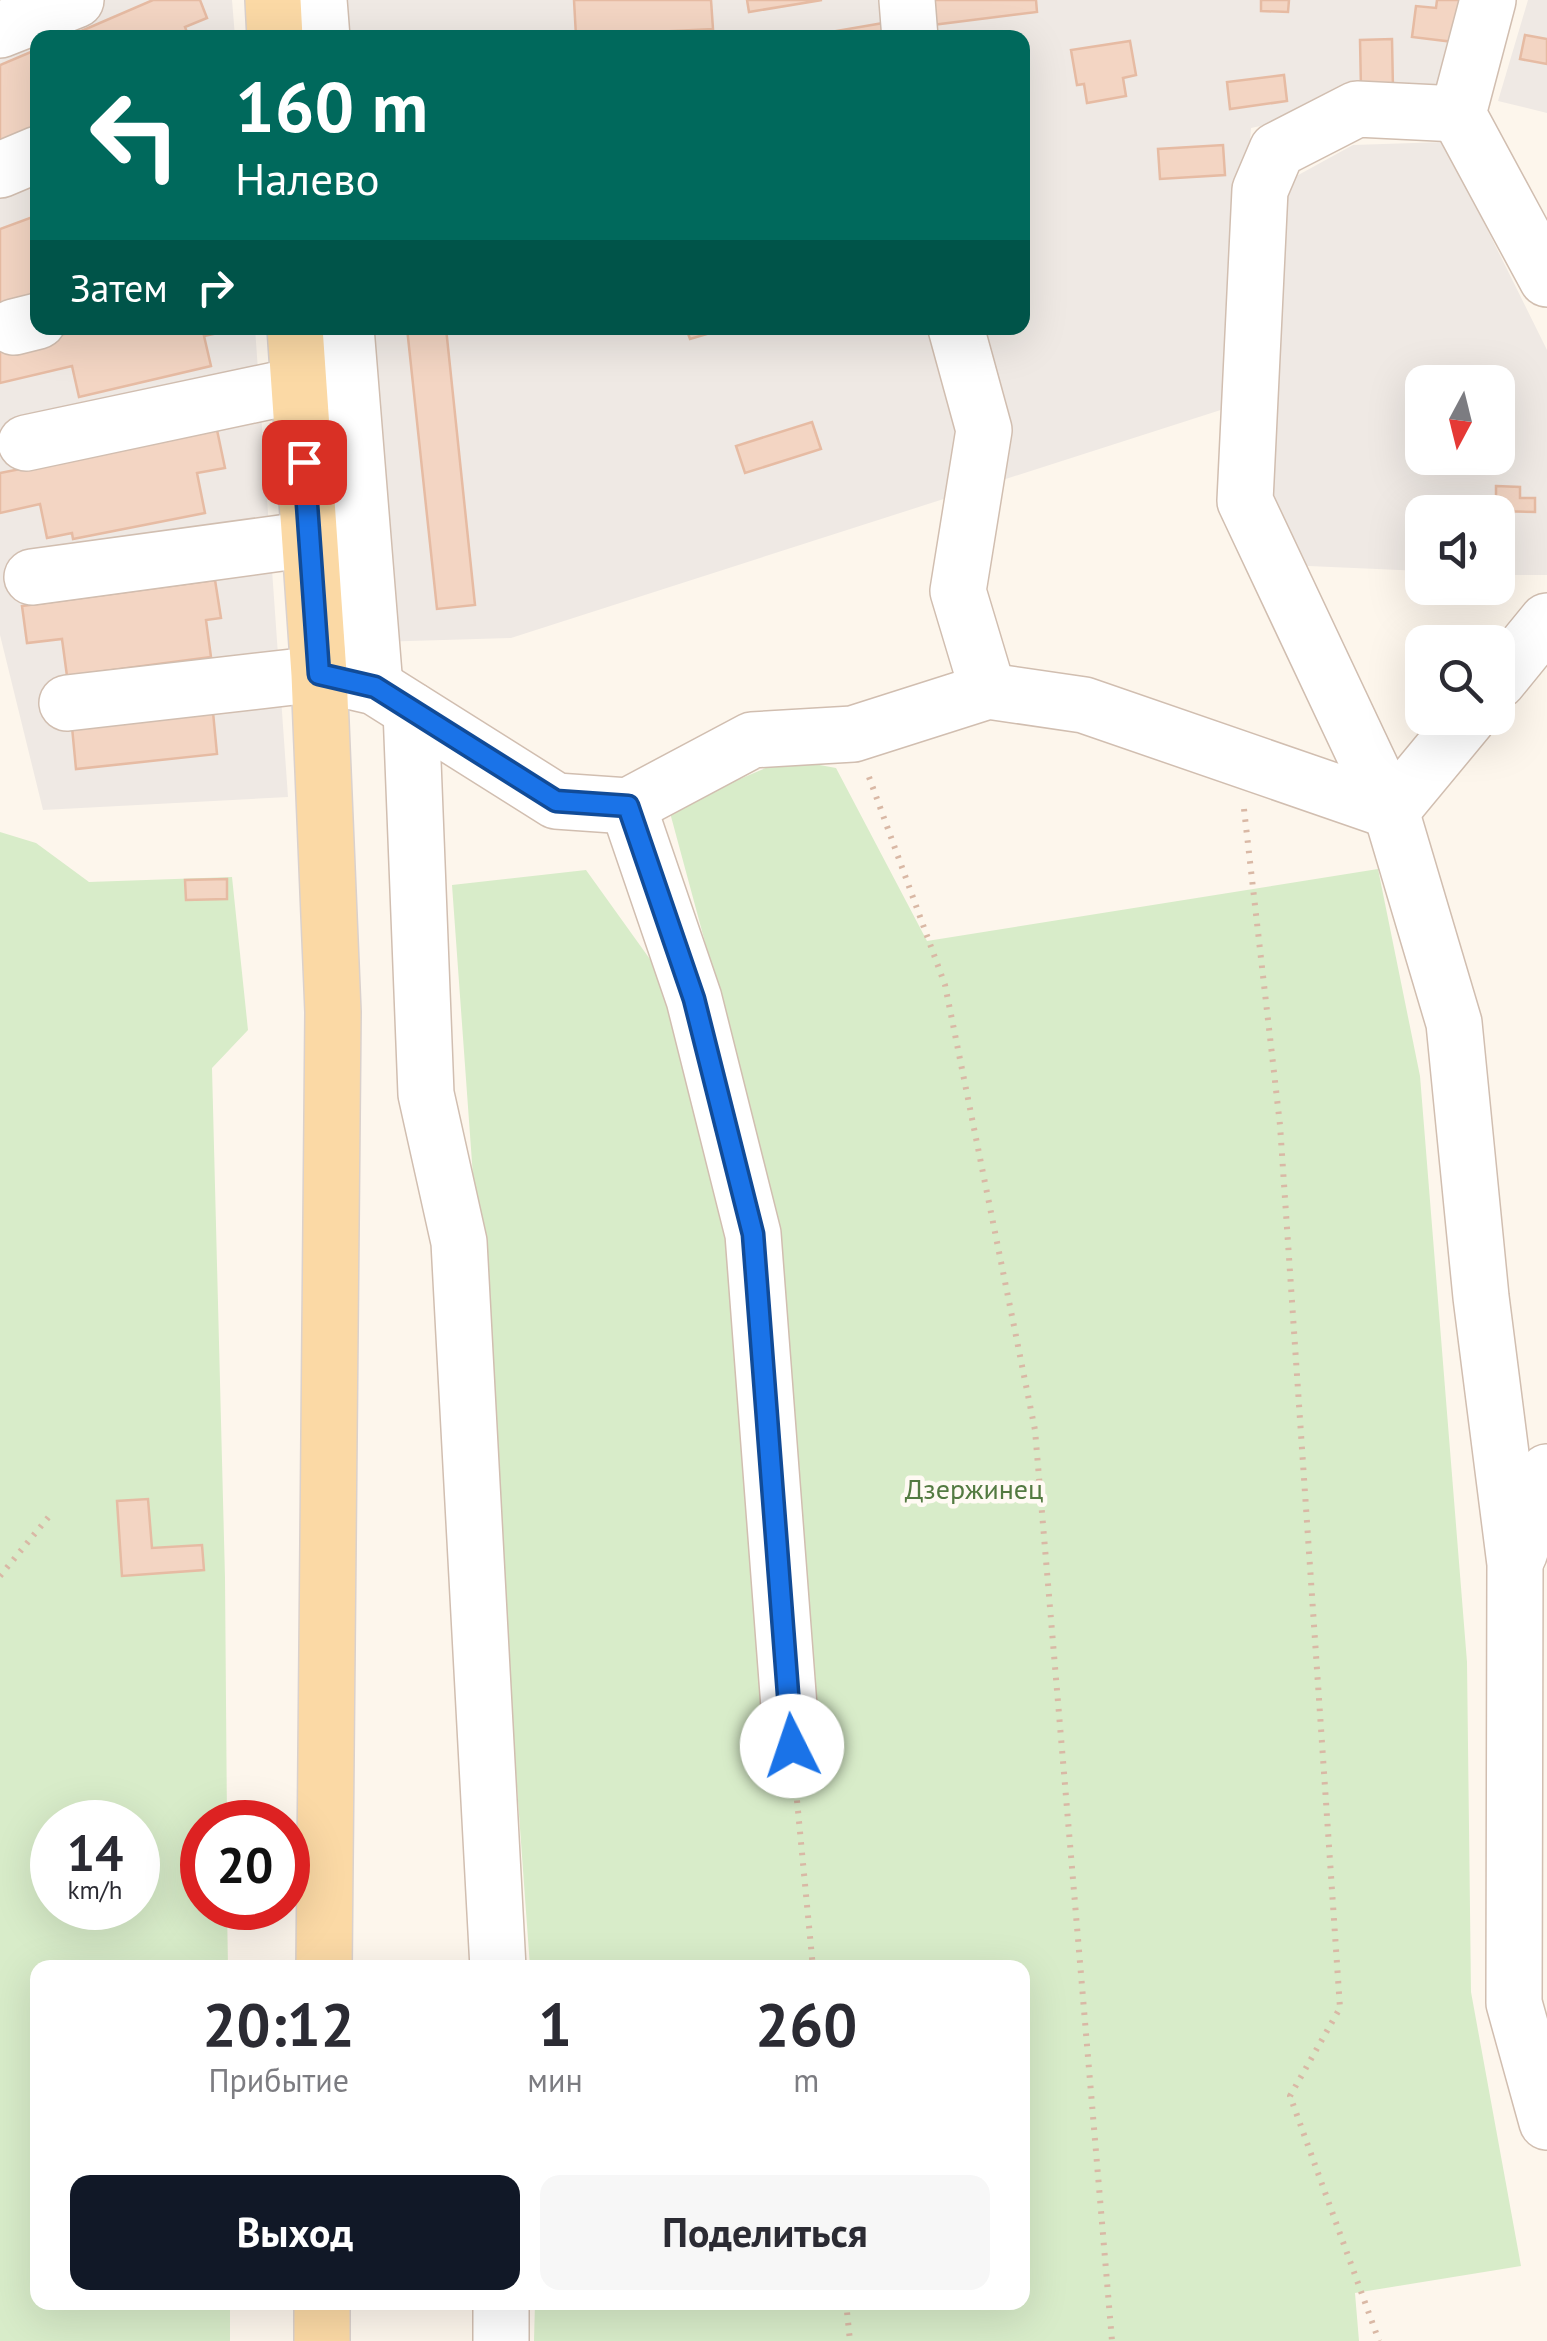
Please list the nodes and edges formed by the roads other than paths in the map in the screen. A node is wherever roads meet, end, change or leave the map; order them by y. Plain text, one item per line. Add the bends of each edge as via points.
1 (76, 0) edge
2 (273, 0) edge
3 (319, 0) edge
4 (906, 0) edge
5 (1488, 0) edge
6 (0, 30) edge
7 (275, 30) edge
8 (321, 30) edge
9 (909, 30) edge
10 (1458, 114) junction
11 (30, 157) edge
12 (0, 170) edge
13 (1547, 279) edge
14 (295, 335) edge
15 (347, 335) edge
16 (958, 335) edge
17 (299, 385) junction
18 (26, 444) dead end
19 (310, 539) junction
20 (32, 578) dead end
21 (1547, 621) edge
22 (1515, 660) edge
23 (319, 674) junction
24 (988, 692) junction
25 (393, 698) junction
26 (67, 704) dead end
27 (1454, 735) edge
28 (628, 806) junction
29 (1391, 811) junction
30 (1547, 1472) edge
31 (1515, 1564) junction
32 (792, 1746) road end
33 (324, 1960) edge
34 (498, 1960) edge
35 (1547, 2122) edge
36 (322, 2310) edge
37 (502, 2310) edge
38 (322, 2341) edge
39 (501, 2341) edge

1 - 6 lane
2 - 7 main road
3 - 8 lane
4 - 9 lane
5 - 10 lane
10 - 13 lane
10 - 29 lane via 1356,109 1277,150 1260,190 1245,501
11 - 12 lane
14 - 17 main road
15 - 25 lane
16 - 24 lane via 984,430 958,591
17 - 18 lane
17 - 19 main road
19 - 20 lane
19 - 23 main road
21 - 22 lane
23 - 25 lane
23 - 26 lane
23 - 33 main road via 333,1012
24 - 28 lane via 852,734 752,740
24 - 29 lane via 1084,705
25 - 28 lane via 556,801
25 - 34 lane via 426,1094 459,1242
27 - 29 lane
28 - 32 lane via 694,999 753,1234
29 - 31 lane via 1454,1022
30 - 31 lane
31 - 35 lane via 1514,2003
36 - 38 main road
37 - 39 lane

